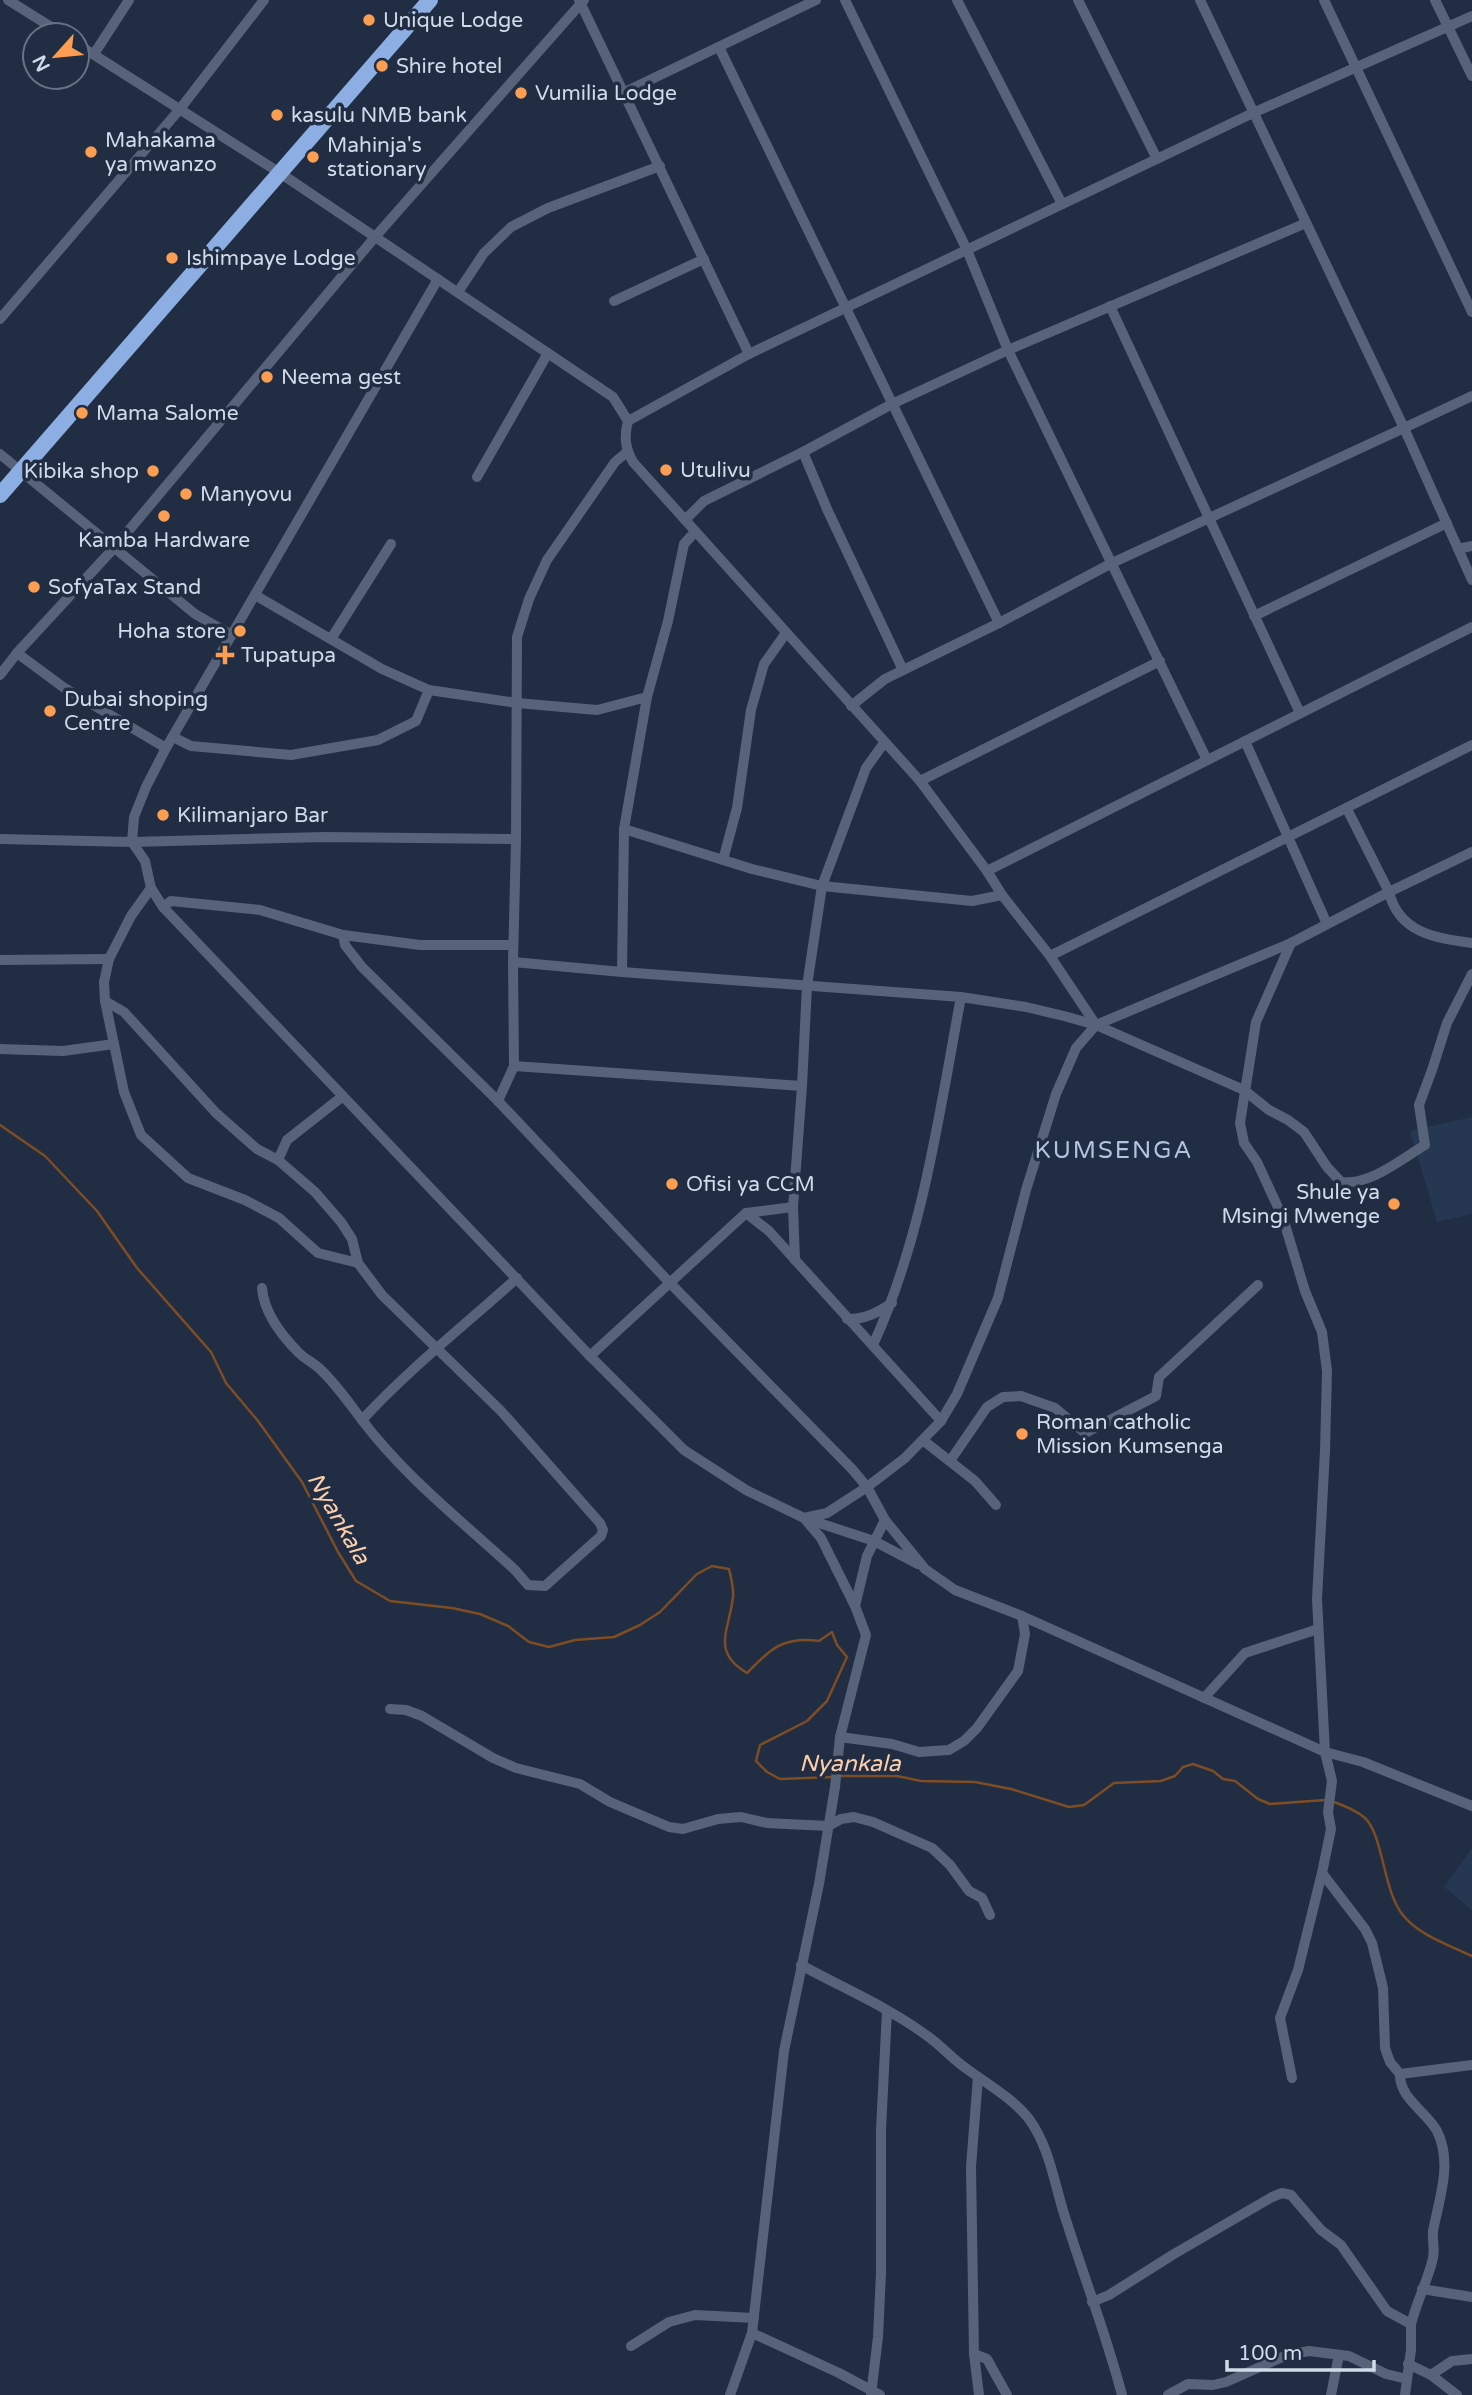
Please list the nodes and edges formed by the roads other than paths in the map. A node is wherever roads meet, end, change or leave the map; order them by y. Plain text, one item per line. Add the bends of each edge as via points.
1 (8, 0) edge
2 (129, 0) edge
3 (264, 0) edge
4 (430, 0) edge
5 (845, 0) edge
6 (957, 0) edge
7 (1078, 0) edge
8 (1200, 0) edge
9 (1324, 0) edge
10 (1435, 0) edge
11 (581, 1) edge
12 (814, 1) edge
13 (1472, 16) edge
14 (42, 21) edge
15 (1448, 26) junction
16 (719, 47) junction
17 (93, 54) joint
18 (1357, 67) junction
19 (1472, 76) edge
20 (625, 92) junction
21 (180, 109) junction
22 (1254, 113) junction
23 (1157, 159) junction
24 (660, 166) junction
25 (280, 173) junction
26 (1062, 204) junction
27 (1306, 223) junction
28 (375, 237) junction
29 (967, 250) junction
30 (704, 259) junction
31 (438, 279) junction
32 (458, 292) junction
33 (614, 301) dead end
34 (1110, 306) junction
35 (845, 308) junction
36 (1472, 312) edge
37 (0, 319) edge
38 (1008, 350) junction
39 (548, 353) junction
40 (749, 354) junction
41 (1472, 396) edge
42 (892, 404) junction
43 (628, 421) junction
44 (1405, 428) junction
45 (627, 452) junction
46 (803, 453) junction
47 (0, 454) edge
48 (20, 472) junction
49 (477, 477) dead end
50 (0, 495) edge
51 (685, 520) junction
52 (1209, 520) junction
53 (1447, 523) junction
54 (695, 531) junction
55 (391, 544) dead end
56 (1472, 546) edge
57 (114, 548) junction
58 (1458, 549) junction
59 (1112, 563) junction
60 (1472, 580) edge
61 (255, 595) junction
62 (1254, 616) junction
63 (999, 623) junction
64 (1472, 627) edge
65 (786, 633) junction
66 (232, 635) junction
67 (331, 639) junction
68 (17, 653) junction
69 (1160, 661) junction
70 (903, 670) junction
71 (0, 675) edge
72 (429, 691) junction
73 (647, 697) junction
74 (517, 703) junction
75 (851, 706) junction
76 (1300, 713) junction
77 (1245, 741) junction
78 (169, 742) junction
79 (884, 743) junction
80 (1472, 745) edge
81 (1207, 760) junction
82 (920, 781) junction
83 (1348, 809) junction
84 (624, 829) junction
85 (1289, 838) junction
86 (0, 839) edge
87 (516, 839) junction
88 (132, 842) junction
89 (1472, 852) edge
90 (723, 860) junction
91 (987, 871) junction
92 (822, 886) junction
93 (152, 888) junction
94 (1389, 892) junction
95 (1002, 895) junction
96 (163, 907) junction
97 (1327, 924) junction
98 (342, 935) junction
99 (1291, 943) junction
100 (1472, 943) edge
101 (513, 945) junction
102 (1050, 956) junction
103 (109, 959) junction
104 (0, 960) edge
105 (513, 962) junction
106 (622, 972) junction
107 (1472, 974) edge
108 (807, 986) junction
109 (961, 997) junction
110 (105, 1001) junction
111 (1096, 1025) junction
112 (114, 1044) junction
113 (0, 1049) edge
114 (514, 1066) junction
115 (803, 1086) junction
116 (1244, 1090) junction
117 (343, 1096) junction
118 (498, 1101) junction
119 (278, 1160) junction
120 (793, 1206) junction
121 (746, 1213) junction
122 (795, 1260) junction
123 (358, 1263) junction
124 (517, 1279) junction
125 (669, 1282) junction
126 (1258, 1285) dead end
127 (262, 1288) dead end
128 (892, 1303) junction
129 (847, 1319) junction
130 (873, 1345) junction
131 (438, 1349) junction
132 (590, 1356) junction
133 (362, 1420) junction
134 (942, 1421) junction
135 (924, 1441) junction
136 (950, 1461) junction
137 (867, 1487) junction
138 (996, 1505) dead end
139 (804, 1518) junction
140 (885, 1520) junction
141 (874, 1541) junction
142 (925, 1569) junction
143 (855, 1606) junction
144 (1022, 1616) junction
145 (1318, 1629) junction
146 (1205, 1698) junction
147 (390, 1709) dead end
148 (841, 1737) junction
149 (1325, 1752) junction
150 (1472, 1806) edge
151 (828, 1825) junction
152 (1322, 1873) junction
153 (990, 1914) dead end
154 (801, 1965) junction
155 (887, 2011) junction
156 (1472, 2065) edge
157 (1400, 2074) junction
158 (978, 2077) junction
159 (1292, 2078) dead end
160 (1422, 2289) junction
161 (1472, 2297) edge
162 (1092, 2302) junction
163 (754, 2318) junction
164 (1411, 2324) junction
165 (752, 2333) junction
166 (631, 2346) dead end
167 (974, 2354) junction
168 (1339, 2354) junction
169 (1472, 2359) edge
170 (1408, 2364) junction
171 (1431, 2375) junction
172 (1406, 2379) junction
173 (874, 2394) edge
174 (730, 2395) edge
175 (979, 2395) edge
176 (1007, 2395) edge
177 (1122, 2395) edge
178 (1168, 2395) edge
179 (1331, 2395) edge
180 (1405, 2395) edge
181 (1457, 2395) edge

1 - 14 street
2 - 17 street
3 - 21 street
4 - 25 highway
5 - 29 street
6 - 26 street
7 - 23 street
8 - 22 street
9 - 18 street
10 - 15 street
11 - 20 street
11 - 28 street
12 - 16 street
13 - 15 street
15 - 18 street
15 - 19 street
16 - 20 street
16 - 35 street
17 - 21 street
18 - 22 street
18 - 36 street
20 - 24 street
21 - 25 street
21 - 37 street
22 - 23 street
22 - 27 street
23 - 26 street
24 - 30 street
24 - 32 street via 548,208 511,227 484,253
25 - 28 street
25 - 48 highway
26 - 29 street
27 - 34 street
27 - 44 street
28 - 31 street
28 - 57 street
29 - 35 street
29 - 38 street
30 - 33 street
30 - 40 street
31 - 32 street
31 - 61 street
32 - 39 street
34 - 38 street
34 - 52 street
35 - 40 street
35 - 42 street
38 - 42 street
38 - 59 street
39 - 43 street via 613,397
39 - 49 street
40 - 43 street
41 - 44 street
42 - 46 street
42 - 63 street
43 - 45 street
44 - 52 street
44 - 53 street
45 - 51 street
45 - 74 street via 615,462 538,580 517,637
46 - 51 street via 704,501
46 - 70 street
47 - 48 street
48 - 50 highway
48 - 57 street
51 - 54 street
52 - 59 street
52 - 62 street
53 - 58 street
53 - 62 street
54 - 65 street
54 - 73 street via 684,544
55 - 67 street
56 - 58 street
57 - 66 street via 195,614
57 - 68 street
58 - 60 street
59 - 63 street
59 - 69 street
61 - 66 street
61 - 67 street
62 - 76 street
63 - 70 street
64 - 76 street
65 - 75 street
65 - 90 street via 764,664 751,710 737,808
66 - 78 street
67 - 72 street
68 - 71 street
68 - 78 street via 63,687
69 - 81 street
69 - 82 street
70 - 75 street
72 - 74 street
72 - 78 street via 416,721 378,740 291,755
73 - 74 street via 597,710
73 - 84 street
74 - 87 street
75 - 79 street
76 - 77 street
77 - 81 street
77 - 85 street
78 - 88 street via 134,817
79 - 82 street
79 - 92 street via 866,768
80 - 83 street
81 - 91 street
82 - 91 street
83 - 85 street
83 - 94 street
84 - 90 street
84 - 106 street
85 - 97 street
85 - 102 street
86 - 88 street
87 - 88 street
87 - 101 street
88 - 93 street via 145,862
89 - 94 street
90 - 92 street
91 - 95 street
92 - 95 street via 972,901
92 - 108 street
93 - 96 street
93 - 103 street
94 - 97 street
94 - 100 street via 1401,920 1444,939
95 - 102 street
96 - 98 street via 171,901 260,910
96 - 117 street
97 - 99 street
98 - 101 street via 420,945
98 - 118 street via 362,967
99 - 111 street
99 - 116 street via 1256,1022
101 - 105 street
102 - 111 street
103 - 104 street
103 - 110 street
105 - 106 street
105 - 114 street
106 - 108 street
107 - 116 street via 1447,1023 1419,1105 1425,1145 1382,1171 1355,1183 1341,1182 1304,1132
108 - 109 street
108 - 115 street
109 - 111 street
109 - 128 street via 925,1190
110 - 112 street
110 - 119 street via 124,1012 216,1113 257,1149
111 - 116 street
111 - 134 street via 1076,1048 1056,1094 998,1298
112 - 113 street via 63,1051
112 - 123 street via 124,1092 141,1135 164,1158 188,1178 279,1218 318,1252
114 - 115 street
114 - 118 street
115 - 120 street
116 - 145 street via 1240,1123 1244,1143 1283,1218 1304,1291 1322,1332 1327,1371
117 - 119 street via 288,1140
117 - 124 street
118 - 125 street
119 - 123 street via 315,1192 341,1223 352,1239
120 - 121 street
120 - 122 street
121 - 122 street
121 - 125 street
122 - 129 street
123 - 131 street via 382,1295
124 - 131 street
124 - 132 street
125 - 132 street
125 - 137 street
126 - 136 street via 1159,1377 1156,1396 1085,1433 1055,1408 1021,1396 1003,1397 987,1407
127 - 133 street via 273,1322
128 - 129 street via 874,1315
128 - 130 street
129 - 130 street
130 - 134 street
131 - 133 street
131 - 133 street via 501,1411 600,1523 601,1536 545,1586 528,1585 430,1493
132 - 139 street via 684,1450 746,1490
134 - 135 street
135 - 136 street
135 - 137 street
136 - 138 street
137 - 139 street via 827,1513
137 - 140 street
139 - 141 street
139 - 143 street via 821,1538
140 - 141 street
140 - 142 street
141 - 142 street
141 - 143 street
142 - 144 street via 955,1591
143 - 148 street via 866,1635
144 - 146 street
144 - 148 street via 1025,1634 1018,1671 964,1741 950,1750 919,1752
145 - 146 street via 1245,1653
145 - 149 street
146 - 149 street
147 - 151 street via 422,1716 504,1763 580,1784 669,1827 683,1829 741,1817 767,1823
148 - 151 street
149 - 150 street via 1363,1762
149 - 152 street via 1332,1781 1331,1829
151 - 153 street via 854,1817 932,1848 969,1891 982,1898
151 - 154 street
152 - 157 street via 1372,1943 1384,1988 1385,2048
152 - 159 street via 1298,1969 1280,2018
154 - 155 street
154 - 163 street via 784,2051
155 - 158 street via 928,2035
155 - 173 street
156 - 157 street
157 - 160 street via 1406,2092 1437,2132 1445,2155 1432,2234 1433,2259
158 - 162 street via 1028,2118 1041,2141
158 - 167 street via 971,2167
160 - 161 street
160 - 164 street
162 - 164 street via 1282,2193 1291,2195 1321,2230 1341,2245 1387,2311
162 - 177 street
163 - 165 street
163 - 166 street via 695,2315 669,2322
164 - 170 street
165 - 173 street
165 - 174 street
167 - 175 street
167 - 176 street via 987,2359
168 - 172 street
168 - 178 street via 1296,2353 1226,2382 1188,2384
168 - 179 street
169 - 171 street via 1452,2361
170 - 171 street
170 - 172 street
171 - 181 street
172 - 180 street

